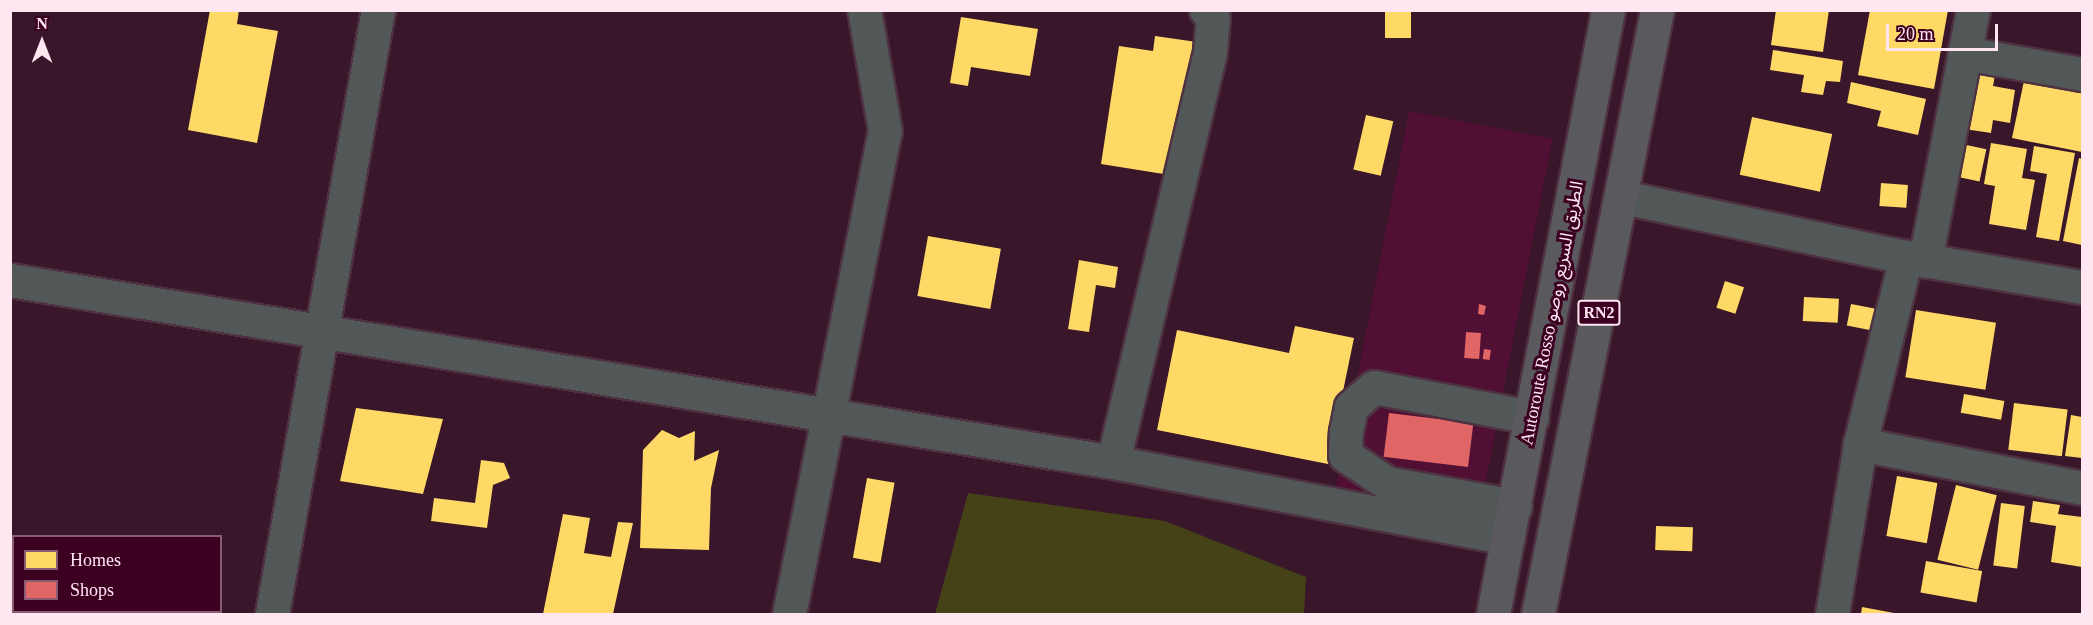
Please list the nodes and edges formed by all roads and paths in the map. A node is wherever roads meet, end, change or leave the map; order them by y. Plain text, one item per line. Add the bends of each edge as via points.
1 (378, 10) edge
2 (864, 10) edge
3 (1206, 10) edge
4 (1608, 10) edge
5 (1657, 10) edge
6 (1973, 10) edge
7 (1964, 53) junction
8 (2082, 74) edge
9 (1623, 197) junction
10 (1916, 259) junction
11 (10, 280) edge
12 (2082, 287) edge
13 (322, 330) junction
14 (826, 415) junction
15 (1532, 417) junction
16 (1860, 444) junction
17 (1113, 462) junction
18 (2082, 488) edge
19 (1515, 506) junction
20 (1508, 538) junction
21 (272, 615) edge
22 (789, 615) edge
23 (1493, 615) edge
24 (1538, 615) edge
25 (1832, 615) edge

1 - 13 street
2 - 14 street via 885,131
3 - 17 street via 1213,18 1210,51
4 - 15 highway, Autoroute Rosso الطريق السريع روصو / RN2
5 - 9 highway, RN2
6 - 7 street
7 - 8 street
7 - 10 street
9 - 10 street
9 - 24 highway, RN2
10 - 12 street
10 - 16 street
11 - 13 street
13 - 14 street
13 - 21 street
14 - 17 street
14 - 22 street
15 - 19 highway, Autoroute Rosso الطريق السريع روصو / RN2
15 - 19 street via 1374,387 1351,407 1347,424 1345,455 1388,483
16 - 18 street
16 - 25 street
17 - 20 street
19 - 20 highway, Autoroute Rosso الطريق السريع روصو / RN2
20 - 23 highway, Autoroute Rosso الطريق السريع روصو / RN2

